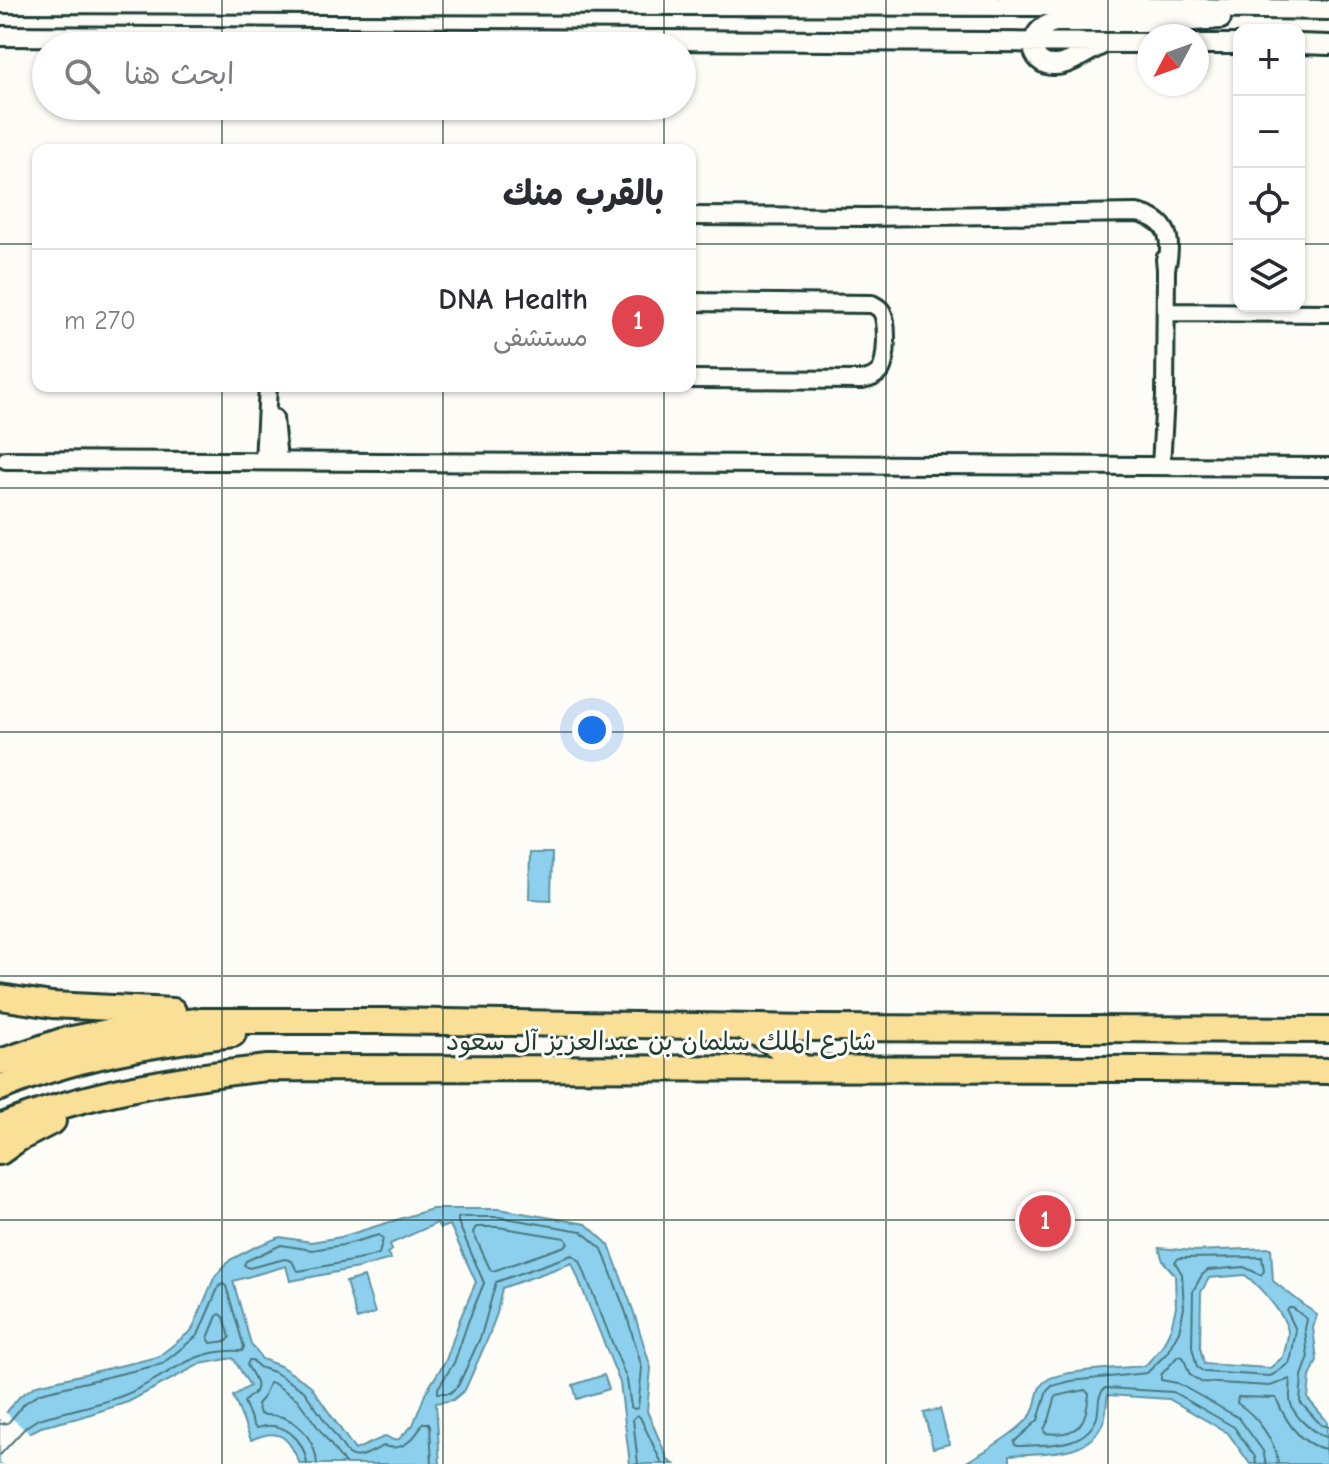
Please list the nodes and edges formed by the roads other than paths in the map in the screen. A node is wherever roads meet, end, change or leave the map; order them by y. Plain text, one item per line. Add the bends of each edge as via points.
1 (0, 3) edge
2 (1267, 10) junction
3 (1329, 10) edge
4 (0, 36) edge
5 (32, 36) edge
6 (696, 40) edge
7 (1033, 42) junction
8 (1137, 43) edge
9 (1209, 44) edge
10 (1233, 44) edge
11 (1305, 44) edge
12 (1329, 45) edge
13 (696, 216) edge
14 (696, 302) edge
15 (1166, 312) junction
16 (1329, 313) edge
17 (696, 379) edge
18 (269, 392) edge
19 (6, 460) dead end
20 (271, 461) junction
21 (1168, 466) junction
22 (1329, 467) edge
23 (0, 997) edge
24 (343, 1021) junction
25 (736, 1026) junction
26 (1329, 1030) edge
27 (0, 1062) edge
28 (802, 1069) junction
29 (1329, 1071) edge
30 (0, 1088) edge
31 (103, 1096) junction
32 (35, 1113) junction
33 (0, 1118) edge
34 (0, 1127) edge
35 (0, 1152) edge

1 - 2 street
2 - 3 street
2 - 7 street via 1202,21 1056,22 1036,31
4 - 5 street
6 - 7 street
7 - 8 street
9 - 10 street
11 - 12 street
13 - 15 street via 1149,216 1159,222 1170,243
14 - 17 street via 872,304 885,321 884,363 870,379
15 - 16 street
15 - 21 street via 1165,396 1172,426
18 - 20 street
19 - 20 street
20 - 21 street
21 - 22 street
23 - 24 main road via 52,1005
24 - 25 main road, شارع الملك سلمان بن عبدالعزيز آل سعود
24 - 27 main road, شارع الملك سلمان بن عبدالعزيز آل سعود via 198,1021 123,1029 62,1041
24 - 30 main road via 125,1050
25 - 26 main road, شارع الملك سلمان بن عبدالعزيز آل سعود
25 - 28 main road via 780,1046
28 - 29 main road, شارع الملك سلمان بن عبدالعزيز آل سعود
28 - 31 main road, شارع الملك سلمان بن عبدالعزيز آل سعود via 267,1068
31 - 32 main road, شارع الملك سلمان بن عبدالعزيز آل سعود
31 - 35 main road
32 - 33 main road
32 - 34 main road, شارع الملك سلمان بن عبدالعزيز آل سعود

